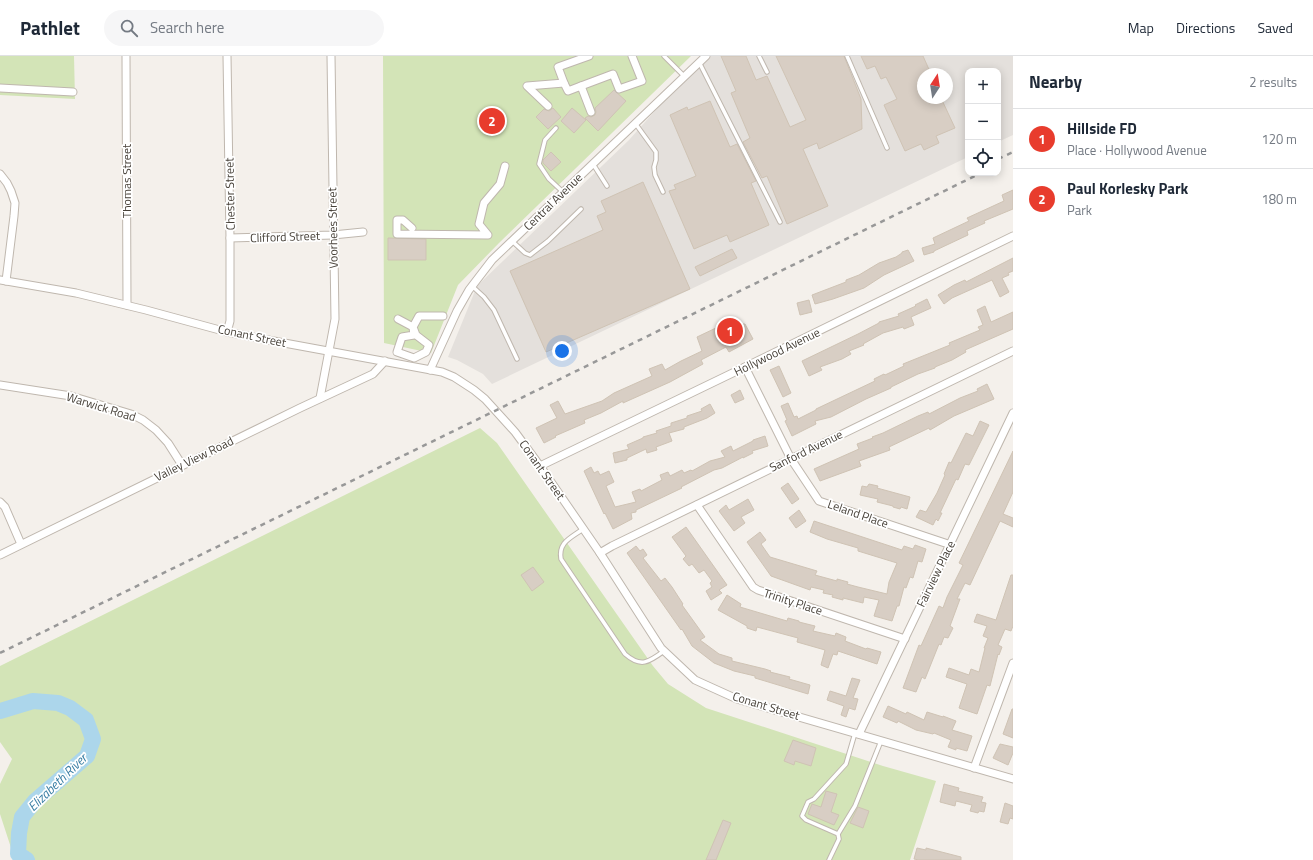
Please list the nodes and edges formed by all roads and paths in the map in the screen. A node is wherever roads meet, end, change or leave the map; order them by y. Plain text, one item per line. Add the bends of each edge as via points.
1 (126, 56) edge
2 (227, 56) edge
3 (331, 56) edge
4 (589, 56) edge
5 (632, 56) edge
6 (664, 56) edge
7 (706, 56) edge
8 (758, 56) edge
9 (847, 56) edge
10 (699, 62) junction
11 (767, 72) dead end
12 (684, 76) junction
13 (564, 83) junction
14 (581, 86) junction
15 (0, 88) edge
16 (73, 92) dead end
17 (548, 106) dead end
18 (591, 112) dead end
19 (635, 123) junction
20 (556, 128) dead end
21 (887, 148) dead end
22 (594, 164) junction
23 (505, 166) dead end
24 (0, 174) edge
25 (607, 186) dead end
26 (564, 192) junction
27 (663, 192) dead end
28 (580, 209) dead end
29 (780, 222) dead end
30 (412, 228) dead end
31 (363, 232) dead end
32 (333, 235) junction
33 (1013, 236) edge
34 (230, 238) junction
35 (512, 241) junction
36 (3, 281) edge
37 (472, 286) junction
38 (127, 305) junction
39 (443, 316) dead end
40 (398, 319) dead end
41 (413, 327) junction
42 (227, 332) junction
43 (329, 351) junction
44 (1013, 351) edge
45 (517, 359) dead end
46 (385, 362) junction
47 (745, 367) junction
48 (430, 370) junction
49 (0, 385) edge
50 (320, 398) junction
51 (1013, 413) edge
52 (790, 459) junction
53 (182, 465) junction
54 (540, 466) junction
55 (0, 502) edge
56 (697, 505) junction
57 (583, 529) junction
58 (21, 544) junction
59 (951, 545) junction
60 (600, 553) junction
61 (0, 555) edge
62 (905, 639) junction
63 (664, 651) junction
64 (1013, 664) edge
65 (857, 734) junction
66 (881, 741) junction
67 (974, 768) junction
68 (1013, 779) edge
69 (838, 834) junction
70 (830, 860) edge

1 - 38 street, Thomas Street
2 - 34 street, Chester Street
3 - 32 street, Voorhees Street
4 - 13 street via 558,68
5 - 14 street via 642,81 619,89 613,74
6 - 12 lane
7 - 10 street, Central Avenue
8 - 11 lane
9 - 21 lane
10 - 12 street, Central Avenue
10 - 29 lane
12 - 19 street, Central Avenue
13 - 14 street via 568,90
13 - 17 street via 527,86
14 - 18 street
15 - 16 street
19 - 22 street, Central Avenue
19 - 27 lane via 656,152 655,175
20 - 26 lane via 545,140 539,164 549,179
22 - 25 lane
22 - 26 street, Central Avenue
23 - 30 street via 500,184 484,202 479,224 488,235 397,234 397,220 403,220
24 - 36 street via 11,191 14,203
26 - 35 street, Central Avenue
28 - 35 lane via 530,255
31 - 32 street, Clifford Street
32 - 34 street, Clifford Street
32 - 43 street, Voorhees Street via 335,319
33 - 47 street, Hollywood Avenue
34 - 42 street, Chester Street via 230,321
35 - 37 street, Central Avenue via 492,260
36 - 38 street, Conant Street via 76,293
37 - 45 lane via 491,305
37 - 48 street, Central Avenue via 457,311
38 - 42 street, Conant Street
39 - 41 street via 419,316
40 - 41 street
41 - 41 street via 416,335 428,345 426,352 414,358 397,352 402,337 414,335
42 - 43 street, Conant Street
43 - 46 street, Conant Street
43 - 50 street, Voorhees Street
44 - 52 street, Sanford Avenue
46 - 48 street, Conant Street
46 - 50 street, Valley View Road via 373,374
47 - 52 street, Leland Place
47 - 54 street, Hollywood Avenue
48 - 54 street, Conant Street via 454,377 485,399 515,432
49 - 53 street, Warwick Road via 71,396 131,414 156,430
50 - 53 street, Valley View Road
51 - 59 street, Fairview Place
52 - 56 street, Sanford Avenue
52 - 59 street, Leland Place via 819,501
53 - 58 street, Valley View Road
54 - 57 street, Conant Street
55 - 58 street via 5,507
56 - 60 street, Sanford Avenue
56 - 62 street, Trinity Place via 753,587
57 - 60 street, Conant Street
57 - 63 lane via 562,545 561,559 625,654 631,659 646,662
58 - 61 street, Valley View Road
59 - 62 street, Fairview Place
60 - 63 street, Conant Street
62 - 65 street, Fairview Place
63 - 65 street, Conant Street via 695,680 737,699
64 - 67 street
65 - 66 street, Conant Street
65 - 69 lane via 846,764 814,799 808,802 802,816
66 - 67 street, Conant Street
66 - 69 lane via 855,806
67 - 68 street, Conant Street
69 - 70 lane via 839,839

